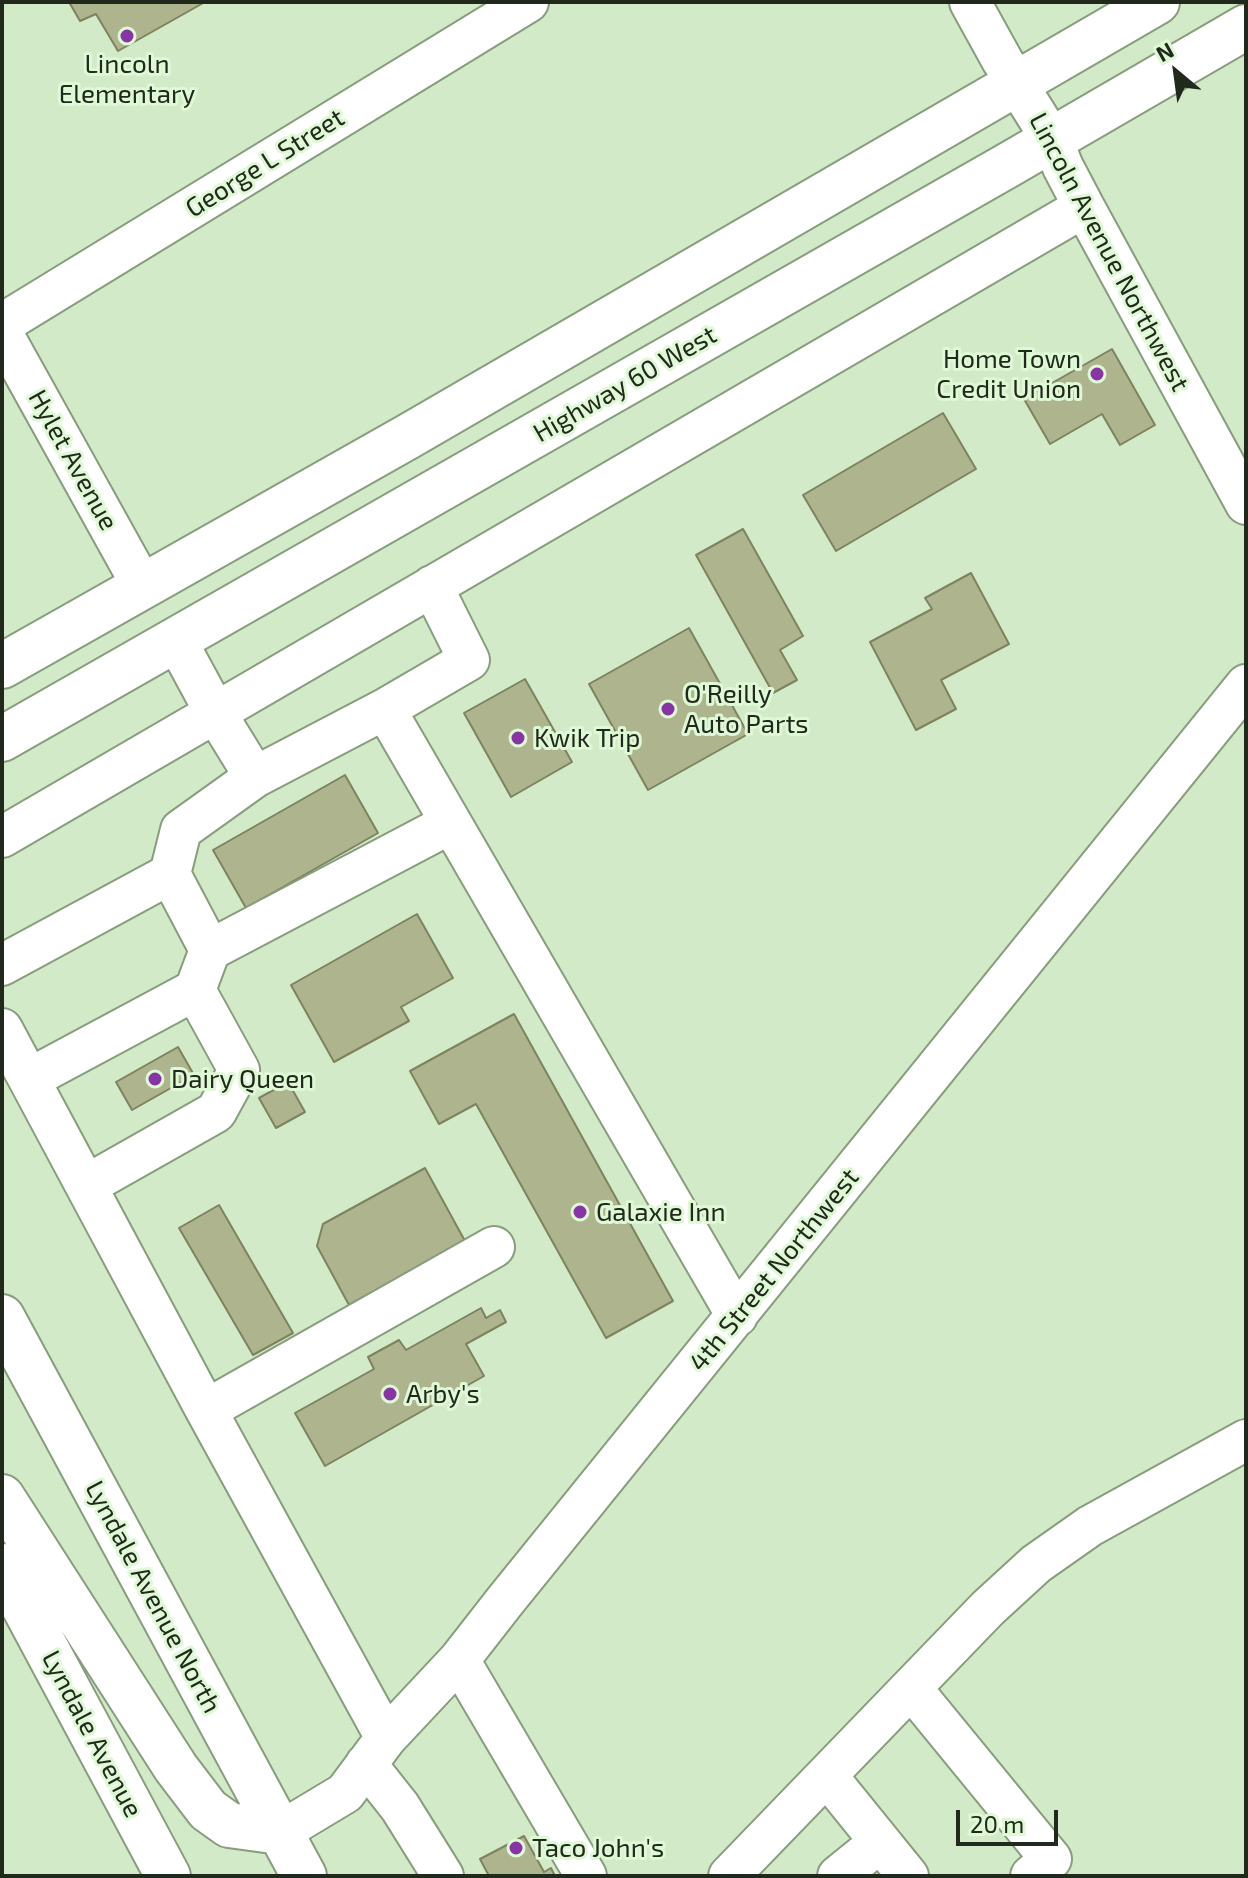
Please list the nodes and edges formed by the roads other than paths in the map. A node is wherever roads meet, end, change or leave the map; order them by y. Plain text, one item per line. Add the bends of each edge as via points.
1 (528, 2) edge
2 (970, 2) edge
3 (1157, 2) edge
4 (1246, 27) edge
5 (1017, 84) junction
6 (1052, 140) junction
7 (1084, 207) junction
8 (2, 324) edge
9 (2, 333) edge
10 (1246, 504) edge
11 (432, 586) junction
12 (143, 587) junction
13 (176, 640) junction
14 (2, 666) edge
15 (1246, 685) edge
16 (385, 709) junction
17 (215, 712) junction
18 (2, 739) edge
19 (255, 777) junction
20 (451, 823) junction
21 (2, 837) edge
22 (170, 874) junction
23 (210, 950) junction
24 (2, 965) edge
25 (195, 990) junction
26 (2, 1029) edge
27 (29, 1079) junction
28 (87, 1185) junction
29 (494, 1247) dead end
30 (737, 1316) junction
31 (2, 1317) edge
32 (206, 1410) junction
33 (1246, 1440) edge
34 (2, 1497) edge
35 (9, 1579) edge
36 (459, 1660) junction
37 (911, 1688) junction
38 (376, 1751) junction
39 (827, 1776) junction
40 (535, 1789) junction
41 (280, 1832) junction
42 (880, 1842) junction
43 (168, 1876) edge
44 (304, 1876) edge
45 (443, 1876) edge
46 (563, 1876) edge
47 (586, 1876) edge
48 (729, 1876) edge
49 (838, 1876) edge
50 (908, 1876) edge
51 (1031, 1876) edge

1 - 8 street, George L Street
2 - 5 street, Lincoln Avenue Northwest
3 - 5 main road
4 - 6 main road, Highway 60 West
5 - 6 street, Lincoln Avenue Northwest
5 - 12 main road
6 - 7 street, Lincoln Avenue Northwest
6 - 13 main road, Highway 60 West
7 - 10 street, Lincoln Avenue Northwest
7 - 11 street
9 - 12 street, Hylet Avenue
11 - 16 street via 469,660
11 - 17 street
12 - 14 main road
13 - 17 street
13 - 18 main road, Highway 60 West
15 - 30 street, 4th Street Northwest
16 - 19 street
16 - 20 street
17 - 19 street
17 - 21 street
19 - 22 street via 181,830
20 - 23 street
20 - 30 street
22 - 23 street
22 - 24 street
23 - 25 street
25 - 27 street
25 - 28 street via 239,1070 216,1112
26 - 27 street
27 - 28 street
28 - 32 street
29 - 32 street
30 - 36 street, 4th Street Northwest
31 - 41 main road, Lyndale Avenue North
32 - 38 street
33 - 37 street via 1090,1526 1036,1564
34 - 41 main road via 208,1810 229,1825
35 - 43 main road, Lyndale Avenue
36 - 38 street, 4th Street Northwest
36 - 40 street
37 - 39 street
37 - 51 street via 1051,1859
38 - 41 street, 4th Street Northwest via 345,1793
38 - 45 street via 400,1807
39 - 42 street
39 - 48 street
40 - 46 street via 537,1829
40 - 47 street
41 - 44 main road, Lyndale Avenue North
42 - 49 street
42 - 50 street

